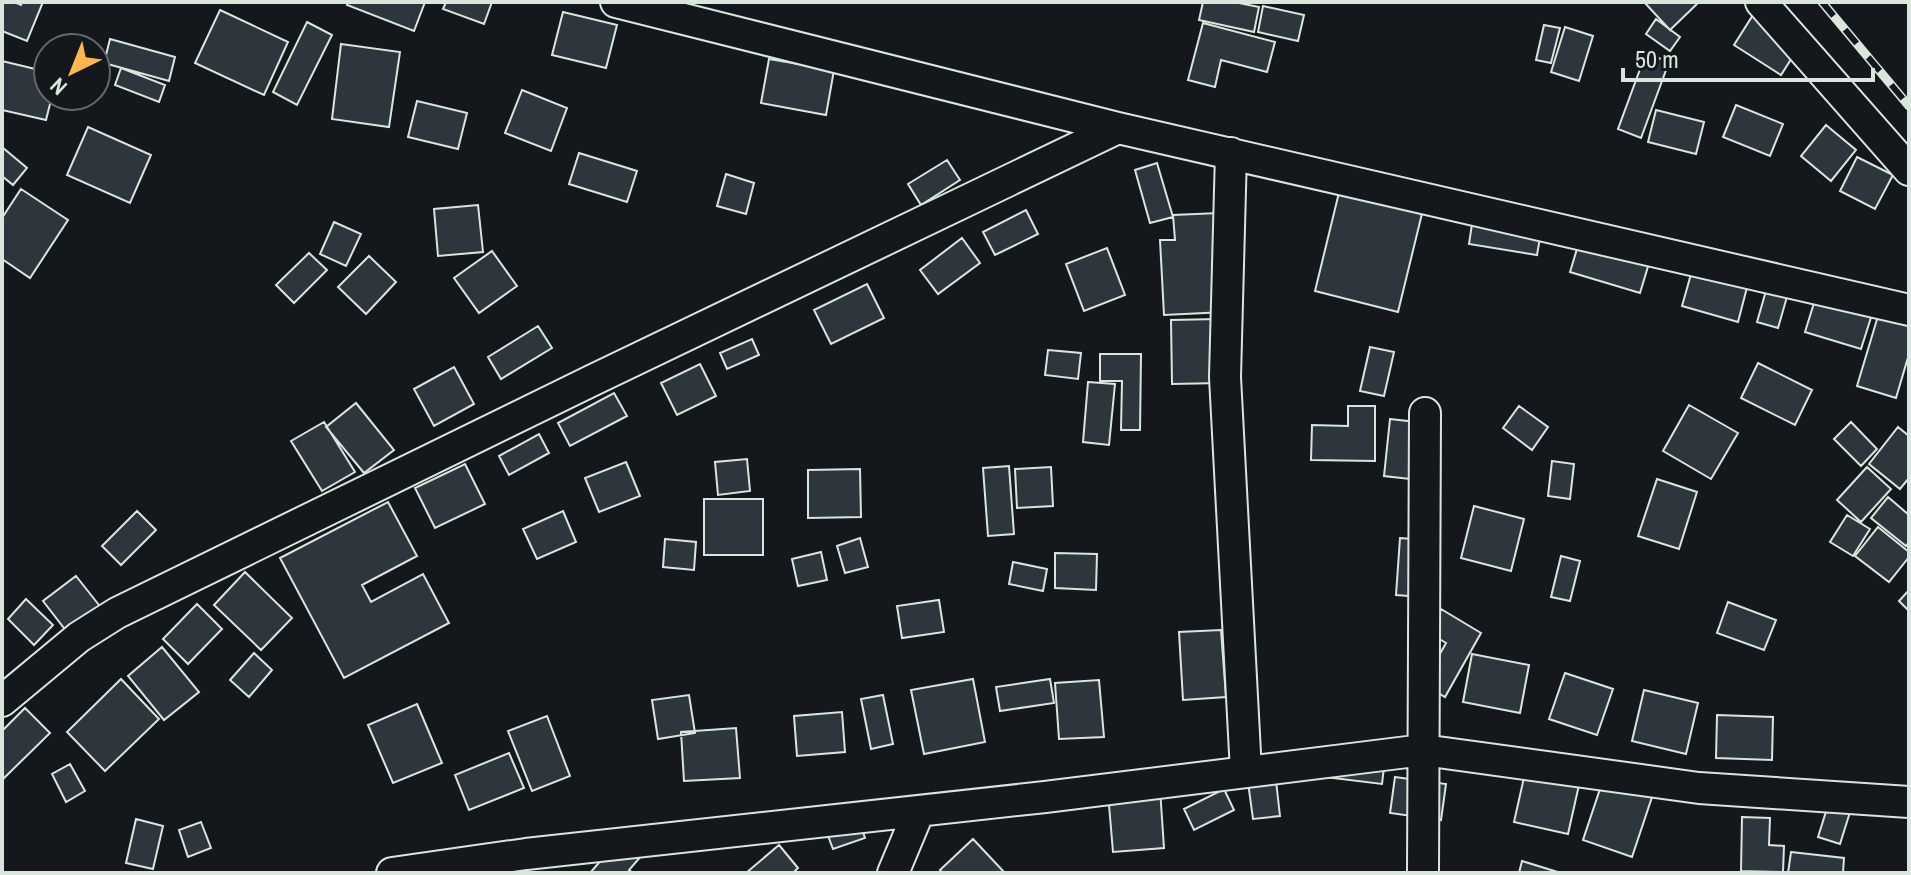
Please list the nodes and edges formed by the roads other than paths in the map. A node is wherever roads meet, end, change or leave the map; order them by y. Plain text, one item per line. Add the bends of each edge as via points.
1 (620, 2) edge
2 (1761, 2) edge
3 (1118, 128) junction
4 (1231, 153) junction
5 (1909, 170) edge
6 (1909, 310) edge
7 (1425, 413) dead end
8 (2, 701) edge
9 (1423, 750) junction
10 (1246, 772) junction
11 (1909, 802) edge
12 (919, 811) junction
13 (392, 873) edge
14 (893, 873) edge
15 (1423, 873) edge

1 - 3 street
2 - 5 street
3 - 4 street
3 - 8 street via 117,613 79,637
4 - 6 street
4 - 10 street via 1225,377
7 - 9 street
9 - 10 street
9 - 11 street via 1699,788
9 - 15 street
10 - 12 street
12 - 13 street
12 - 14 street

